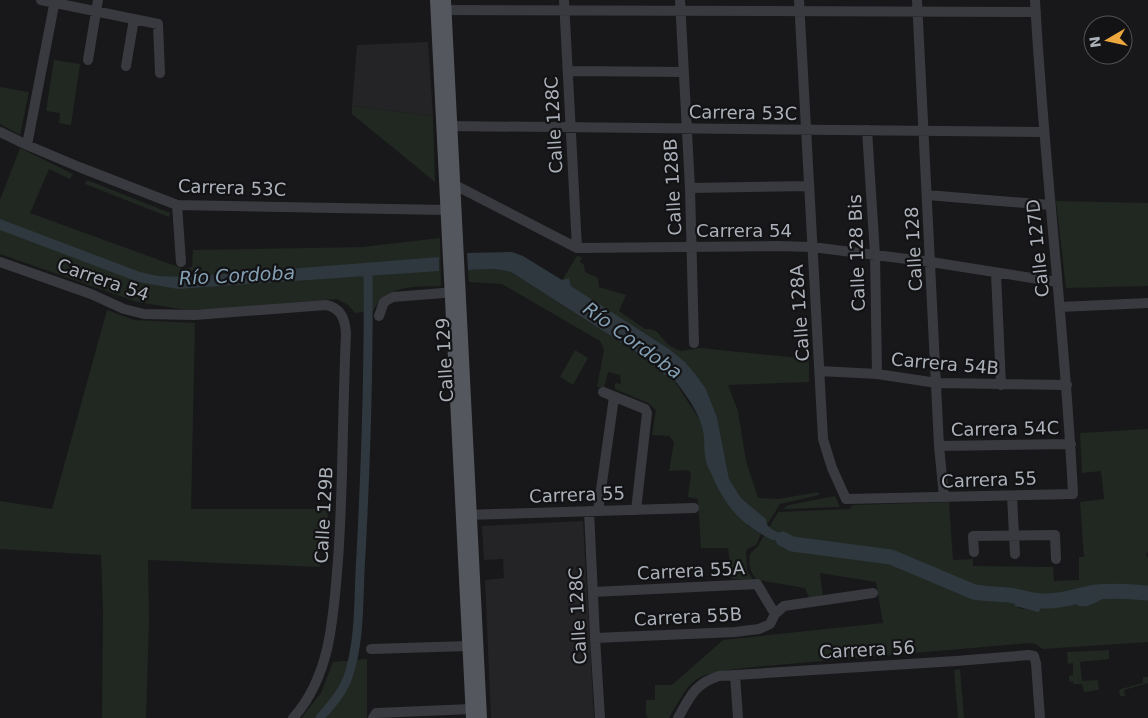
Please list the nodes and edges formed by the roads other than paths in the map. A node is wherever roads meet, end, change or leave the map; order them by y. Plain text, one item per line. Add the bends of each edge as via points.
1 (41, 0) edge
2 (98, 0) edge
3 (799, 0) edge
4 (917, 0) edge
5 (1035, 0) edge
6 (55, 1) edge
7 (441, 5) edge
8 (564, 5) edge
9 (681, 5) edge
10 (918, 11) junction
11 (96, 12) junction
12 (800, 12) junction
13 (1036, 12) junction
14 (134, 19) junction
15 (88, 60) dead end
16 (126, 66) dead end
17 (568, 71) junction
18 (683, 72) junction
19 (160, 73) dead end
20 (447, 126) junction
21 (571, 127) junction
22 (687, 128) junction
23 (867, 130) junction
24 (806, 131) junction
25 (924, 131) junction
26 (0, 132) edge
27 (1044, 132) junction
28 (27, 145) junction
29 (450, 182) junction
30 (809, 186) junction
31 (690, 188) junction
32 (927, 195) junction
33 (177, 205) junction
34 (1050, 205) junction
35 (446, 210) junction
36 (452, 239) junction
37 (812, 247) junction
38 (577, 248) junction
39 (692, 248) junction
40 (875, 255) junction
41 (0, 262) edge
42 (181, 262) dead end
43 (931, 262) junction
44 (996, 273) junction
45 (1057, 282) junction
46 (455, 287) junction
47 (1148, 303) edge
48 (1060, 307) junction
49 (379, 316) dead end
50 (344, 318) joint
51 (694, 343) dead end
52 (820, 371) junction
53 (877, 374) junction
54 (937, 383) junction
55 (1001, 385) junction
56 (1068, 385) junction
57 (603, 392) dead end
58 (614, 397) junction
59 (1071, 444) junction
60 (939, 446) junction
61 (1073, 494) joint
62 (1012, 496) junction
63 (944, 497) junction
64 (846, 499) joint
65 (694, 508) dead end
66 (636, 510) junction
67 (594, 511) junction
68 (466, 515) junction
69 (1014, 536) junction
70 (974, 552) dead end
71 (1015, 554) dead end
72 (1056, 559) dead end
73 (593, 592) junction
74 (872, 593) dead end
75 (776, 614) junction
76 (595, 638) junction
77 (468, 646) junction
78 (371, 648) dead end
79 (735, 675) junction
80 (475, 715) edge
81 (293, 718) edge
82 (372, 718) edge
83 (600, 718) edge
84 (678, 718) edge
85 (738, 718) edge
86 (1040, 718) edge

1 - 6 street
2 - 11 street
3 - 12 street, Calle 128A
4 - 10 street, Calle 128
5 - 13 street, Calle 127D
6 - 11 street
6 - 28 street
7 - 8 street
7 - 20 main road, Calle 129
8 - 9 street
8 - 17 street, Calle 128C
9 - 12 street
9 - 18 street, Calle 128B
10 - 12 street
10 - 13 street
10 - 25 street, Calle 128
11 - 14 street
11 - 15 street
12 - 24 street, Calle 128A
13 - 27 street, Calle 127D
14 - 16 street
14 - 19 street via 159,25
17 - 18 street
17 - 21 street, Calle 128C
18 - 22 street, Calle 128B
20 - 21 street, Carrera 53C
20 - 29 main road, Calle 129
21 - 22 street, Carrera 53C
21 - 38 street, Calle 128C
22 - 24 street, Carrera 53C
22 - 31 street, Calle 128B
23 - 24 street, Carrera 53C
23 - 25 street, Carrera 53C
23 - 40 street, Calle 128 Bis
24 - 30 street, Calle 128A
25 - 27 street, Carrera 53C
25 - 32 street, Calle 128
26 - 28 street, Carrera 53C
27 - 34 street, Calle 127D
28 - 33 street, Carrera 53C
29 - 35 main road, Calle 129
29 - 36 main road, Calle 129
29 - 38 street, Carrera 54
30 - 31 street
30 - 37 street, Calle 128A
31 - 39 street, Calle 128B
32 - 34 street
32 - 43 street, Calle 128
33 - 35 street, Carrera 53C
33 - 42 street
34 - 45 street, Calle 127D
35 - 36 main road, Calle 129
36 - 46 main road, Calle 129
37 - 39 street, Carrera 54
37 - 40 street, Carrera 54
37 - 52 street, Calle 128A
38 - 39 street, Carrera 54
39 - 51 street, Calle 128B
40 - 43 street, Carrera 54
40 - 53 street, Calle 128 Bis
41 - 50 street, Carrera 54 via 144,314 196,316 326,305 332,306
43 - 44 street, Carrera 54
43 - 54 street, Calle 128
44 - 45 street, Carrera 54
44 - 55 street
45 - 48 street, Calle 127D
46 - 49 street via 393,297 384,302
46 - 68 main road, Calle 129
47 - 48 street
48 - 56 street, Calle 127D
50 - 81 street, Calle 129B via 341,522 334,619 322,668 312,691
52 - 53 street, Carrera 54B
52 - 64 street, Calle 128A via 823,439
53 - 54 street, Carrera 54B
54 - 55 street, Carrera 54B
54 - 60 street, Calle 128
55 - 56 street, Carrera 54B
56 - 59 street, Calle 127D
57 - 58 street
58 - 66 street via 647,413
58 - 67 street, Calle 128C
59 - 60 street, Carrera 54C
59 - 61 street, Calle 127D
60 - 63 street, Calle 128
61 - 62 street, Carrera 55
62 - 63 street, Carrera 55
62 - 69 street
63 - 64 street, Carrera 55
65 - 66 street, Carrera 55
66 - 67 street, Carrera 55
67 - 68 street, Carrera 55
67 - 73 street, Calle 128C
68 - 77 main road, Calle 129
68 - 80 main road, Calle 129
69 - 70 street via 973,536
69 - 71 street
69 - 72 street via 1055,535
73 - 75 street, Carrera 55A via 757,584
73 - 76 street, Calle 128C
74 - 75 street, Carrera 55B via 784,606
75 - 76 street, Carrera 55B via 770,624 759,629
76 - 83 street, Calle 128C
77 - 78 street
77 - 80 main road, Calle 129
79 - 84 street, Carrera 56 via 712,678 700,684
79 - 85 street
79 - 86 street, Carrera 56 via 1032,655
80 - 82 street via 376,714

